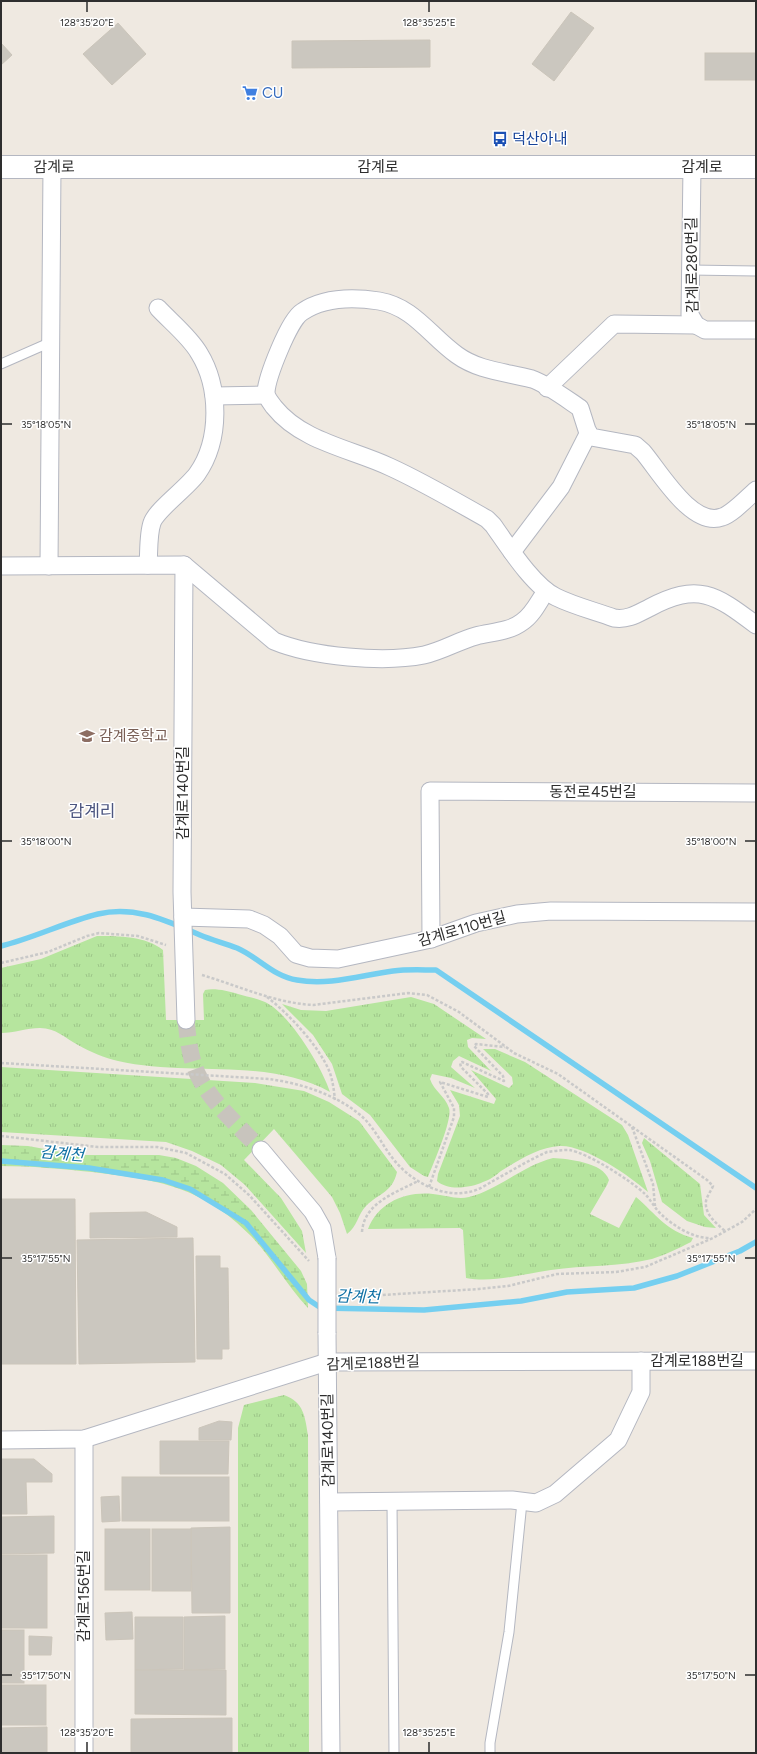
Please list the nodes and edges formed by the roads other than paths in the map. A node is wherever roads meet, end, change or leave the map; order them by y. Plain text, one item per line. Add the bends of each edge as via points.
1 (52, 166) junction
2 (1, 167) edge
3 (692, 167) junction
4 (756, 167) edge
5 (690, 270) junction
6 (756, 271) edge
7 (158, 308) dead end
8 (696, 324) junction
9 (756, 330) edge
10 (51, 342) junction
11 (1, 364) edge
12 (547, 388) junction
13 (266, 394) junction
14 (214, 396) junction
15 (588, 434) junction
16 (756, 490) edge
17 (512, 552) junction
18 (148, 565) junction
19 (184, 565) junction
20 (1, 566) edge
21 (49, 566) junction
22 (546, 591) junction
23 (756, 625) edge
24 (756, 793) edge
25 (756, 912) edge
26 (183, 917) junction
27 (431, 939) junction
28 (186, 1020) tunnel mouth
29 (261, 1150) tunnel mouth
30 (756, 1360) edge
31 (641, 1361) junction
32 (327, 1362) junction
33 (84, 1439) junction
34 (1, 1440) edge
35 (392, 1501) junction
36 (328, 1502) junction
37 (522, 1502) junction
38 (84, 1753) edge
39 (331, 1753) edge
40 (394, 1753) edge
41 (490, 1753) edge

1 - 2 main road, 감계로
1 - 3 main road, 감계로
1 - 10 street
3 - 4 main road, 감계로
3 - 5 street, 감계로280번길
5 - 6 lane
5 - 8 street, 감계로280번길 via 690,315
7 - 14 street via 198,351 211,380
8 - 9 street, 감계로280번길 via 705,330
8 - 12 street via 614,324
10 - 11 lane
10 - 21 street
12 - 13 street via 534,380 488,370 456,355 415,317 394,306 380,301 343,299 318,303 300,312 286,331
12 - 15 street via 580,408
13 - 14 street
13 - 17 street via 274,407 294,426 316,438 390,467 487,519
14 - 18 street via 214,428 205,460 197,474 176,498 158,513 152,523
15 - 16 street via 635,445 689,509 705,518 724,517
15 - 17 street via 561,487
17 - 22 street
18 - 19 street
18 - 21 street
19 - 22 street via 274,641 290,648 349,657 424,655 476,636 517,626 531,613
19 - 26 street, 감계로140번길
20 - 21 street
22 - 23 street via 614,618 624,619 667,598 690,593 710,595 726,603
24 - 27 street, 동전로45번길 via 430,792
25 - 27 street, 감계로110번길 via 551,911 517,914 476,923
26 - 27 street, 감계로110번길 via 249,919 280,936 296,954 310,958 338,959
26 - 28 street, 감계로140번길
29 - 32 street, 감계로140번길, bridge via 313,1212 322,1228 328,1284
30 - 31 street, 감계로188번길
31 - 32 street, 감계로188번길
31 - 37 street via 641,1392 618,1440 555,1494 536,1503
32 - 33 street, 감계로188번길
32 - 36 street, 감계로140번길
33 - 34 street, 감계로188번길
33 - 38 street, 감계로156번길
35 - 36 street
35 - 37 street
35 - 40 lane
36 - 39 street, 감계로140번길
37 - 41 lane via 510,1632

